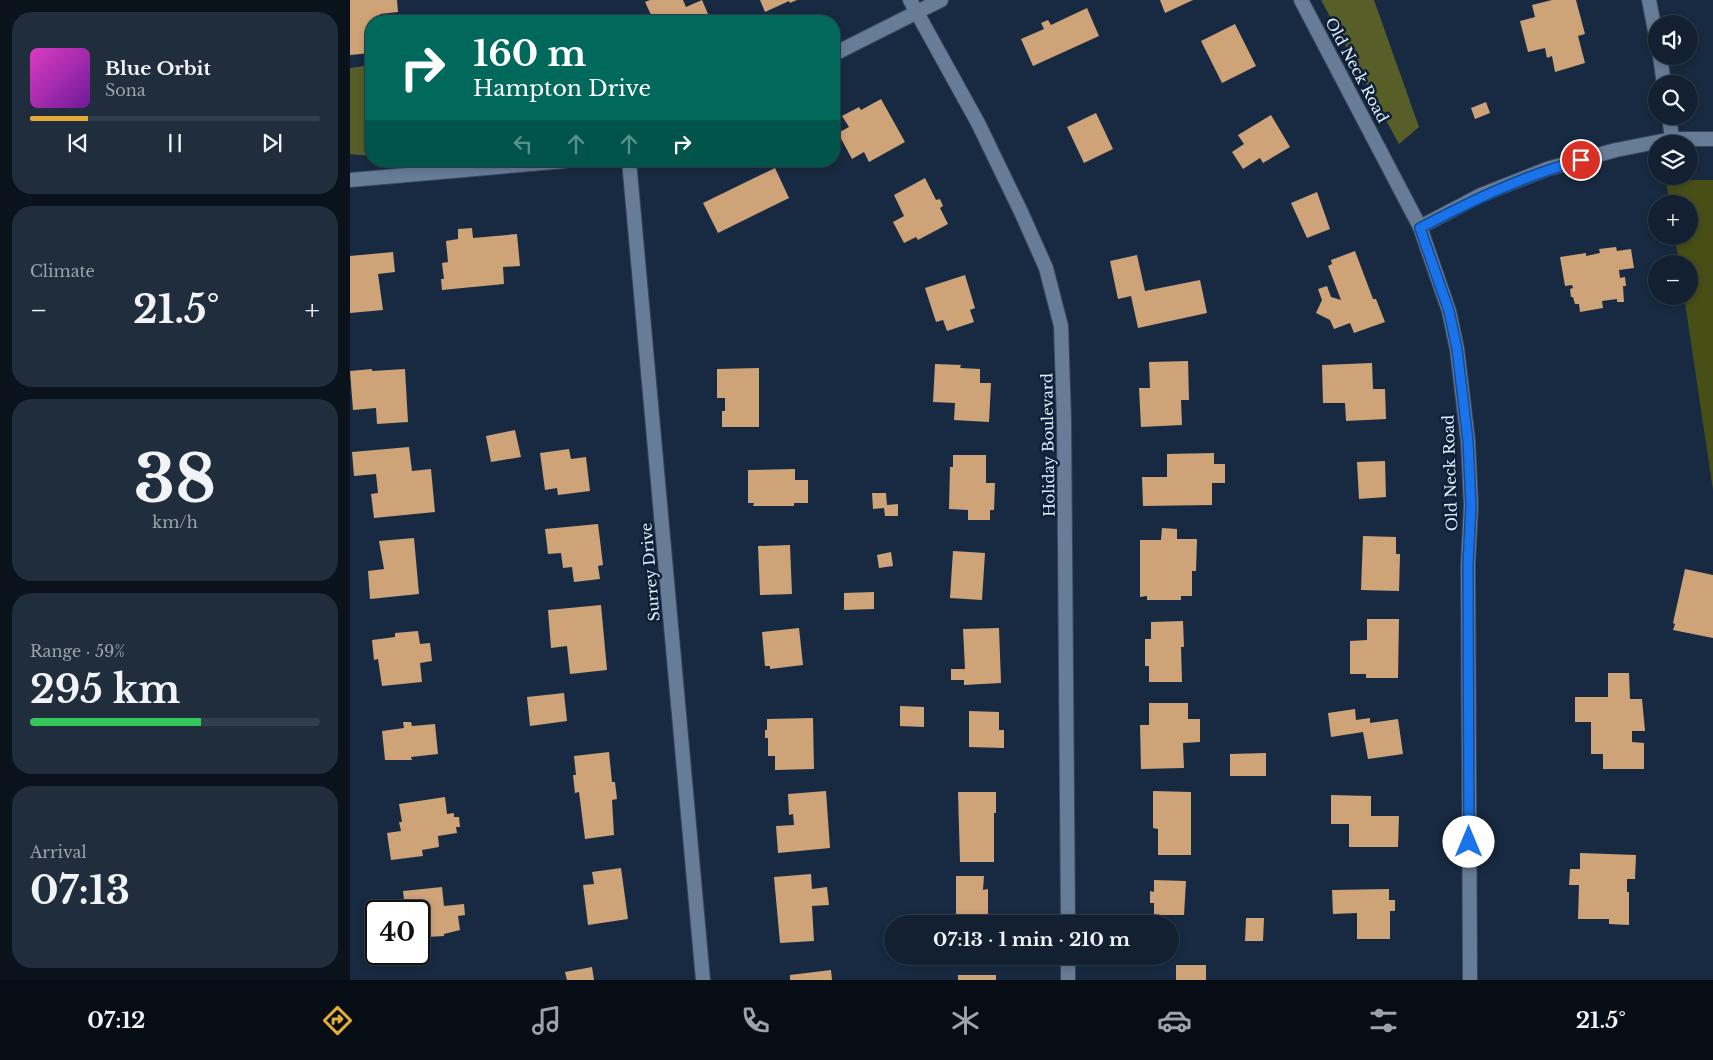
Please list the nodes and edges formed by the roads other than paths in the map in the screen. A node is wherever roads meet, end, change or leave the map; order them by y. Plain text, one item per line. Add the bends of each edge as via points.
1 (941, 0) edge
2 (1301, 0) edge
3 (1650, 0) edge
4 (913, 6) edge
5 (1652, 15) edge
6 (840, 50) edge
7 (1698, 139) edge
8 (1713, 139) edge
9 (1648, 144) edge
10 (497, 167) edge
11 (630, 167) edge
12 (350, 180) edge
13 (1420, 228) junction
14 (1068, 915) edge
15 (1068, 965) edge
16 (703, 980) edge
17 (1068, 980) edge
18 (1470, 980) edge

1 - 4 street
2 - 13 street, Old Neck Road
3 - 5 street
4 - 6 street
4 - 14 street, Holiday Boulevard via 978,123 1022,214 1046,268 1061,326
7 - 8 street
9 - 13 street via 1547,169 1481,196
10 - 12 street
11 - 16 street, Surrey Drive
13 - 18 street, Old Neck Road via 1449,311 1468,441 1471,506 1468,565
15 - 17 street

